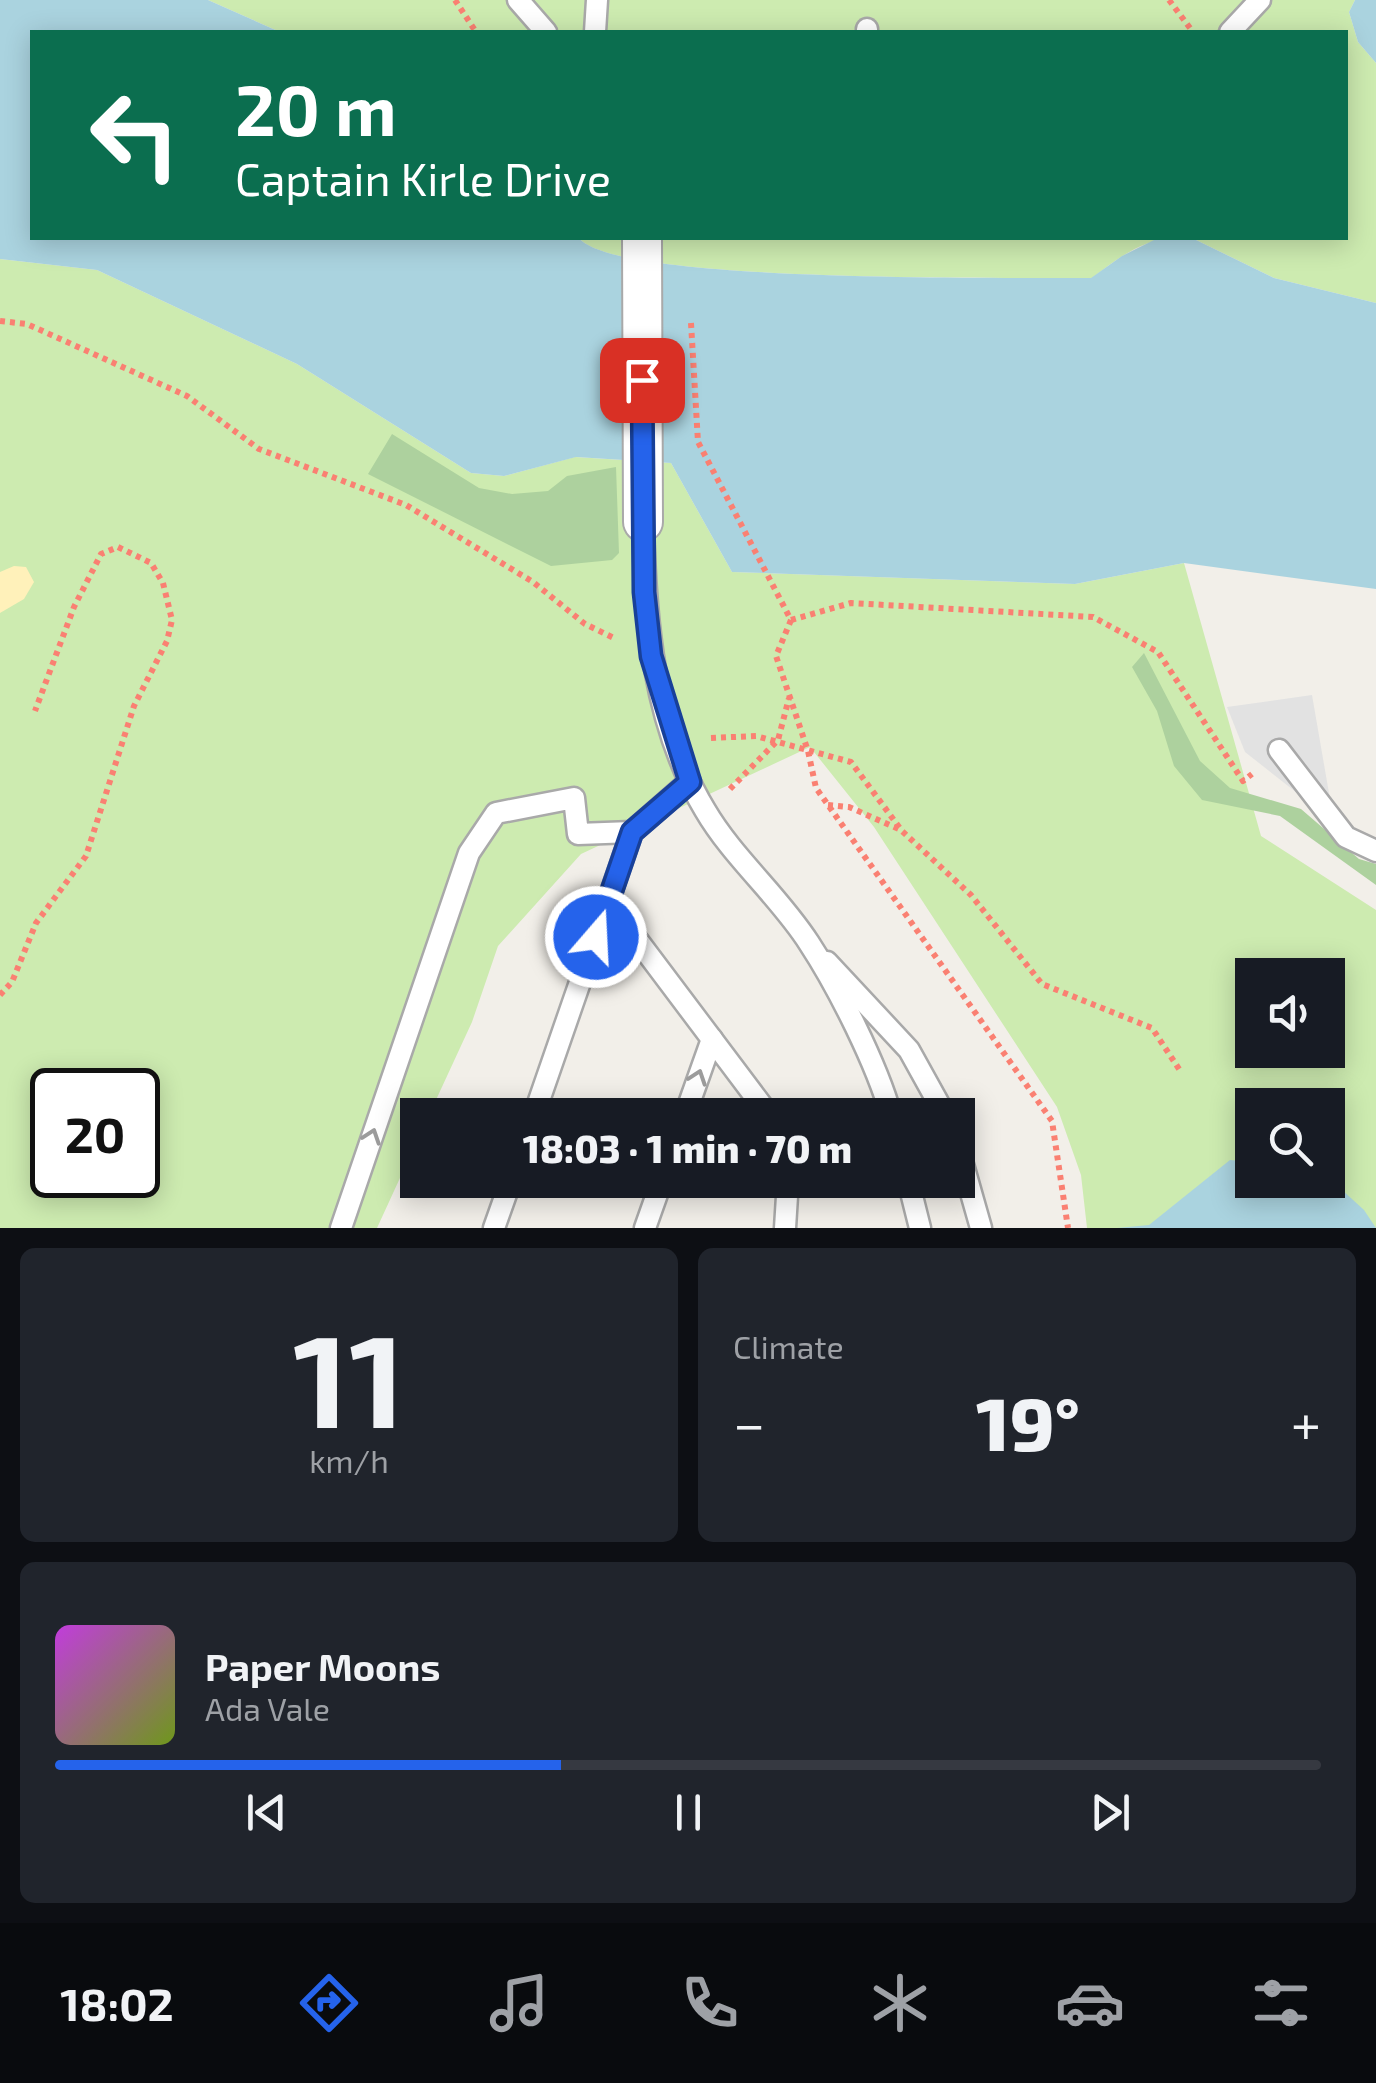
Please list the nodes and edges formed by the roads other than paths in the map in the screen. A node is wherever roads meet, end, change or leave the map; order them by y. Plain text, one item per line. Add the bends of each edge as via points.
1 (518, 0) edge
2 (596, 0) edge
3 (1260, 0) edge
4 (544, 30) edge
5 (595, 30) edge
6 (1232, 30) edge
7 (642, 240) edge
8 (642, 522) joint
9 (1279, 750) road end
10 (690, 782) junction
11 (632, 832) junction
12 (1376, 851) edge
13 (608, 902) junction
14 (809, 943) junction
15 (712, 1038) junction
16 (540, 1098) edge
17 (691, 1098) edge
18 (756, 1098) edge
19 (886, 1098) edge
20 (936, 1098) edge
21 (505, 1198) edge
22 (656, 1198) edge
23 (787, 1198) edge
24 (912, 1198) edge
25 (972, 1198) edge
26 (341, 1228) edge
27 (494, 1228) edge
28 (645, 1228) edge
29 (785, 1228) edge
30 (920, 1228) edge
31 (981, 1228) edge

1 - 4 lane
2 - 5 lane
3 - 6 lane
7 - 8 street
8 - 10 lane via 651,656
9 - 12 lane via 1346,838
10 - 11 lane
10 - 14 lane via 706,813
11 - 13 lane
26 -> 11 lane via 468,853 496,813 574,798 578,834
13 - 15 lane
13 - 16 lane
14 - 19 lane
14 - 20 lane via 909,1050
17 -> 15 lane
15 - 18 lane
21 - 27 lane
22 - 28 lane
23 - 29 lane
24 - 30 lane
25 - 31 lane

